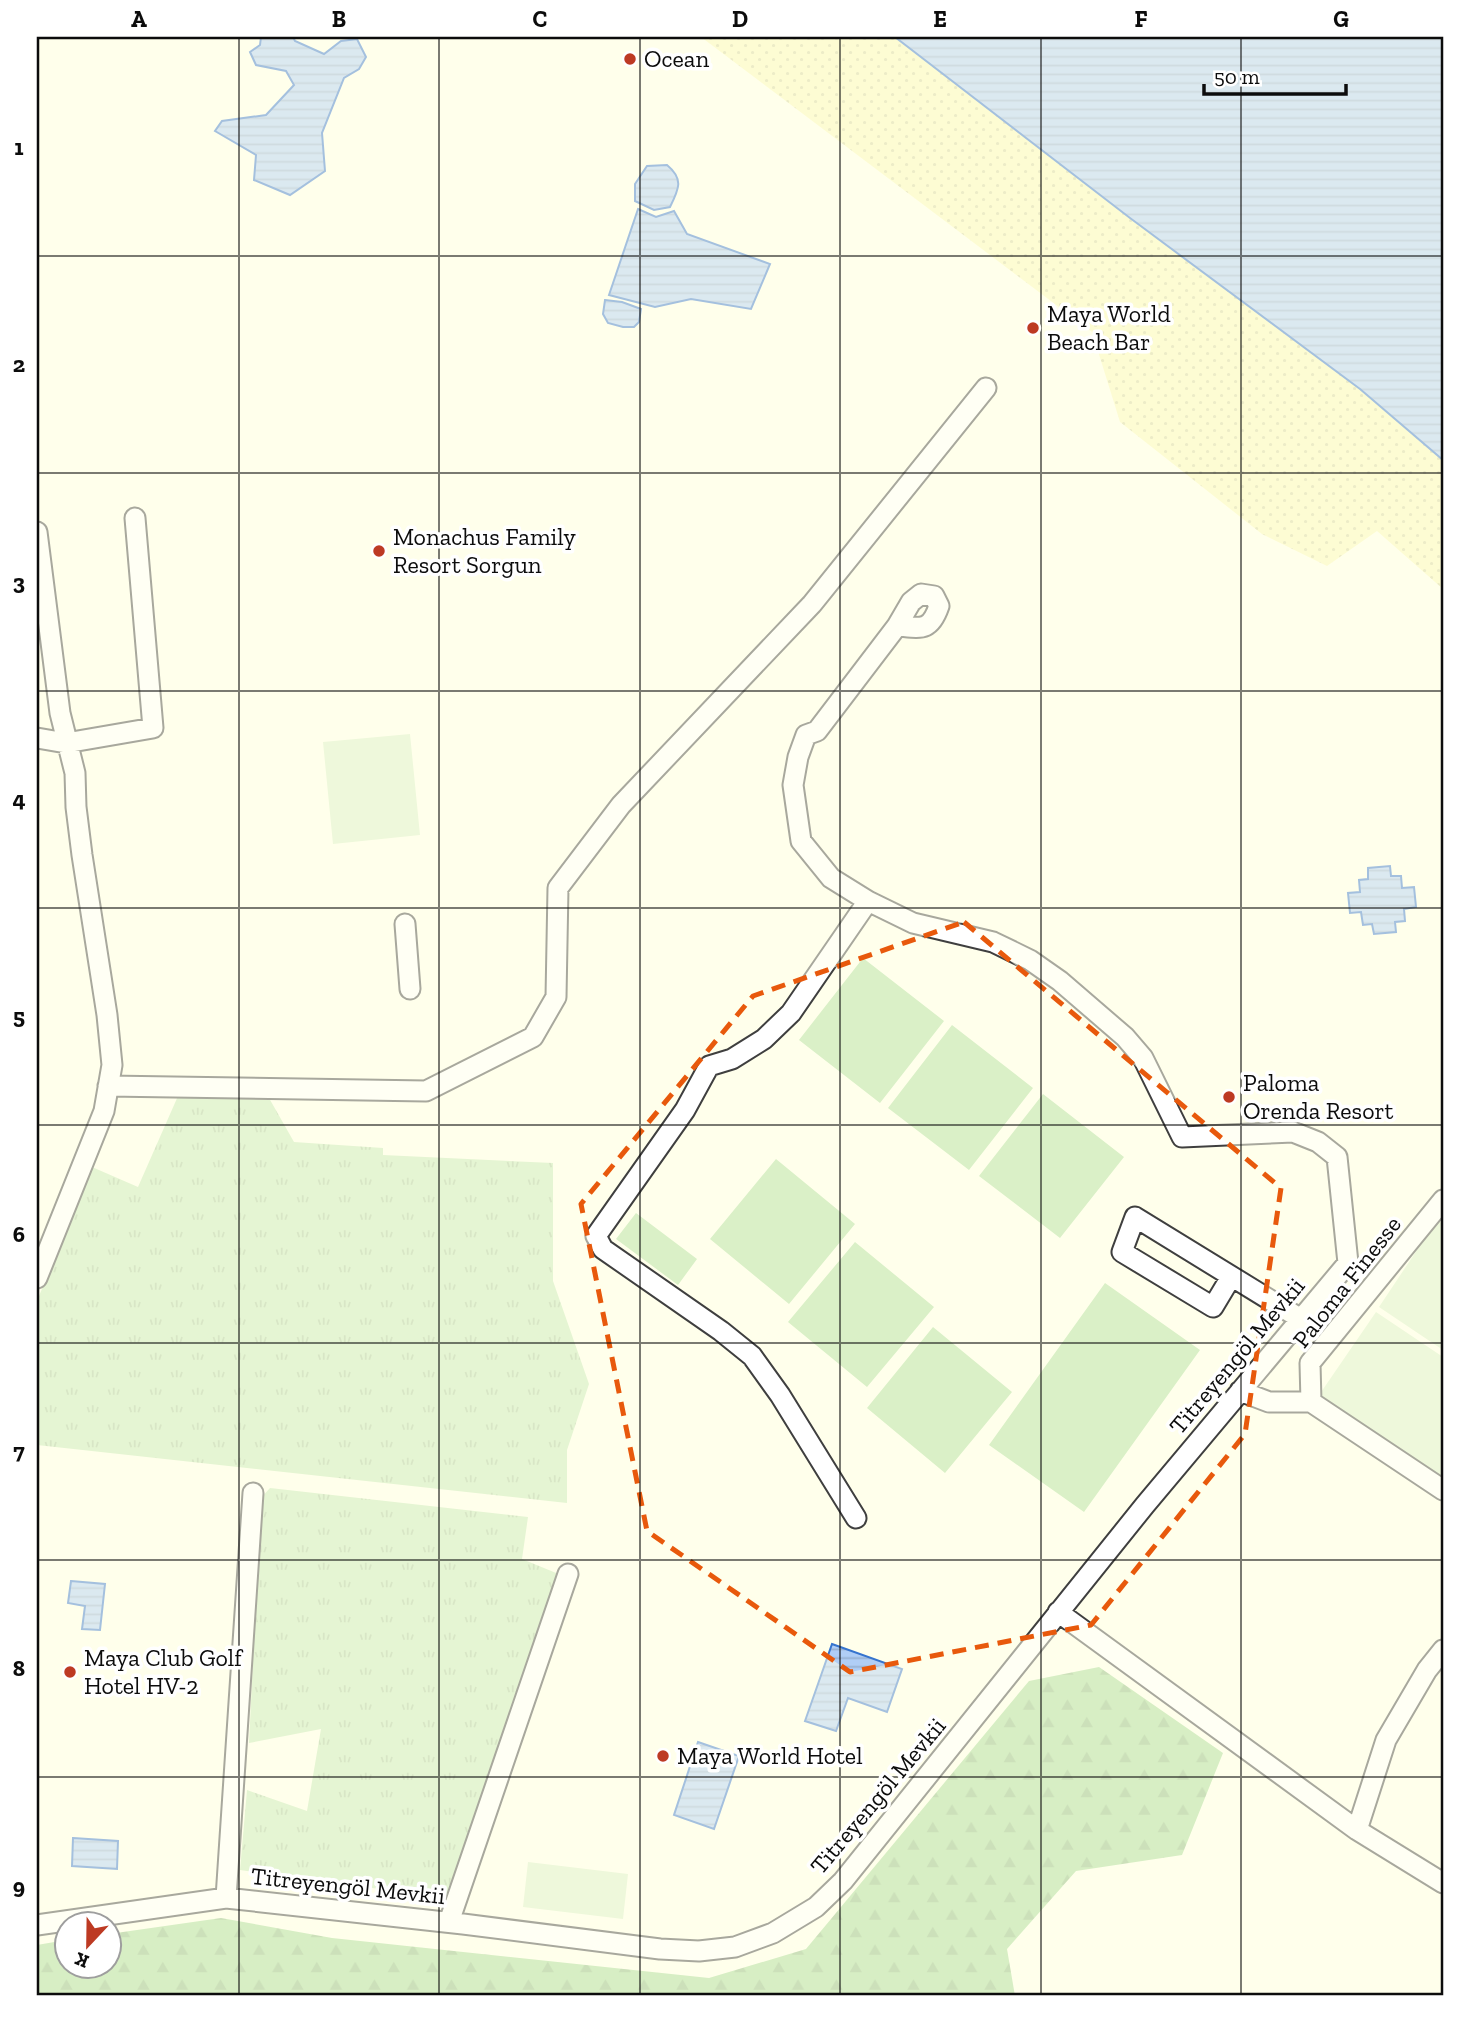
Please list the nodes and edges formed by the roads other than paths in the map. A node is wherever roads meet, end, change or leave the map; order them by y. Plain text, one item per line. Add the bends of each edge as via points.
1 (986, 388) dead end
2 (135, 518) dead end
3 (37, 532) edge
4 (897, 626) dead end
5 (37, 738) edge
6 (66, 743) junction
7 (868, 901) junction
8 (405, 923) dead end
9 (410, 989) dead end
10 (108, 1086) junction
11 (1443, 1200) edge
12 (1231, 1277) junction
13 (37, 1278) edge
14 (1301, 1319) junction
15 (1240, 1391) junction
16 (1311, 1402) junction
17 (1443, 1490) edge
18 (253, 1493) dead end
19 (856, 1518) dead end
20 (569, 1574) dead end
21 (1058, 1612) junction
22 (1443, 1650) edge
23 (1357, 1830) junction
24 (1443, 1883) edge
25 (226, 1898) junction
26 (449, 1922) junction
27 (37, 1925) edge

1 - 10 street via 812,604 621,806 558,888 555,997 533,1037 426,1091
2 - 6 street via 153,728
3 - 6 street
4 - 7 street via 817,731 806,735 793,785 801,841 831,878
5 - 6 street
6 - 10 street via 75,773 82,855 107,1015 112,1065
7 - 14 street, Titreyengöl Mevkii via 913,923 993,942 1060,981 1143,1058 1182,1137 1293,1132 1318,1142 1337,1157 1348,1263
7 - 19 street via 791,1013 764,1039 732,1059 709,1066 685,1110 596,1236 603,1250 752,1356
8 - 9 street
10 - 13 street via 104,1111
11 - 16 street, Paloma Finesse via 1310,1363
12 - 12 street via 1167,1237 1135,1217 1122,1252 1213,1307
12 - 14 street
14 - 15 street, Titreyengöl Mevkii
15 - 16 street via 1269,1402
15 - 21 street, Titreyengöl Mevkii
16 - 17 street
18 - 25 street
20 - 26 street
21 - 23 street
21 - 26 street, Titreyengöl Mevkii via 844,1881 816,1907 773,1933 735,1947 699,1951
22 - 23 street via 1386,1740
23 - 24 street
25 - 26 street, Titreyengöl Mevkii
25 - 27 street, Titreyengöl Mevkii

